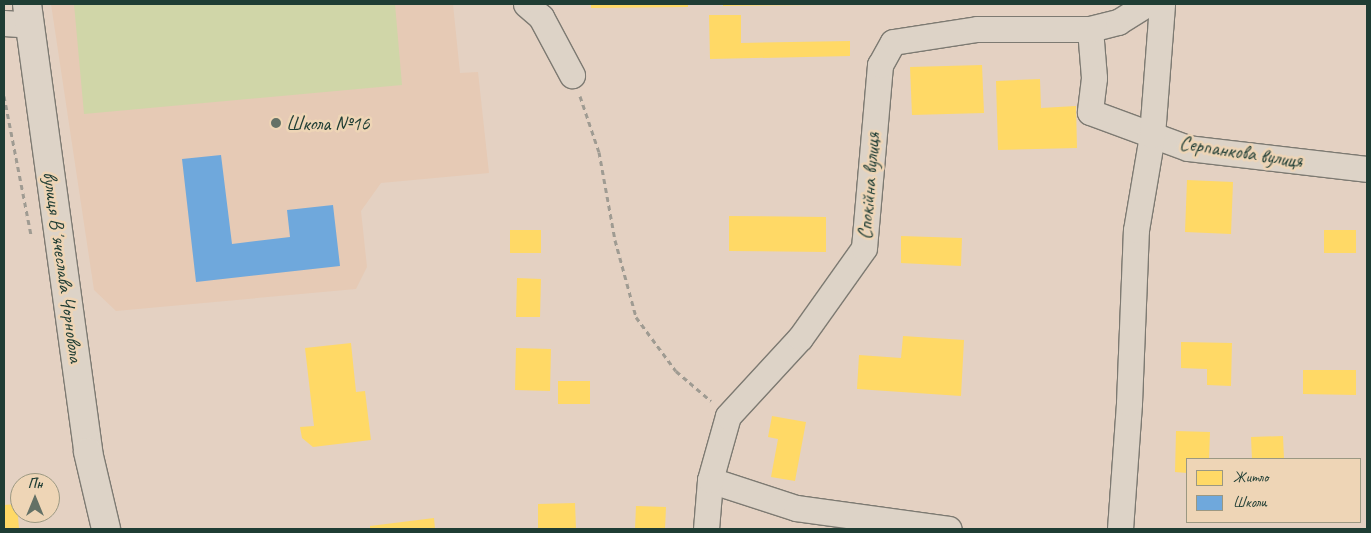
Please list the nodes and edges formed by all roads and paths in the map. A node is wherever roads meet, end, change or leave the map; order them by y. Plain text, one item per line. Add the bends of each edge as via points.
1 (526, 4) edge
2 (1147, 4) edge
3 (1162, 4) edge
4 (20, 17) edge
5 (1090, 29) junction
6 (572, 75) joint
7 (1152, 135) junction
8 (1367, 169) edge
9 (728, 416) junction
10 (710, 480) junction
11 (106, 529) edge
12 (706, 529) edge
13 (949, 529) edge
14 (1120, 529) edge

1 - 6 street via 541,17
2 - 5 street via 1118,22
3 - 7 street
4 - 11 main road, вулиця Вʼячеслава Чорновола via 88,452
5 - 7 street, Серпанкова вулиця via 1094,78 1090,112
5 - 9 street, Спокійна вулиця via 978,29 893,42 880,65 864,248 800,338
6 - 9 path via 599,152 615,240 636,317 676,371
7 - 8 street, Серпанкова вулиця via 1188,148
7 - 14 street via 1136,230
9 - 10 street, Спокійна вулиця
10 - 12 street, Спокійна вулиця
10 - 13 street via 796,508

